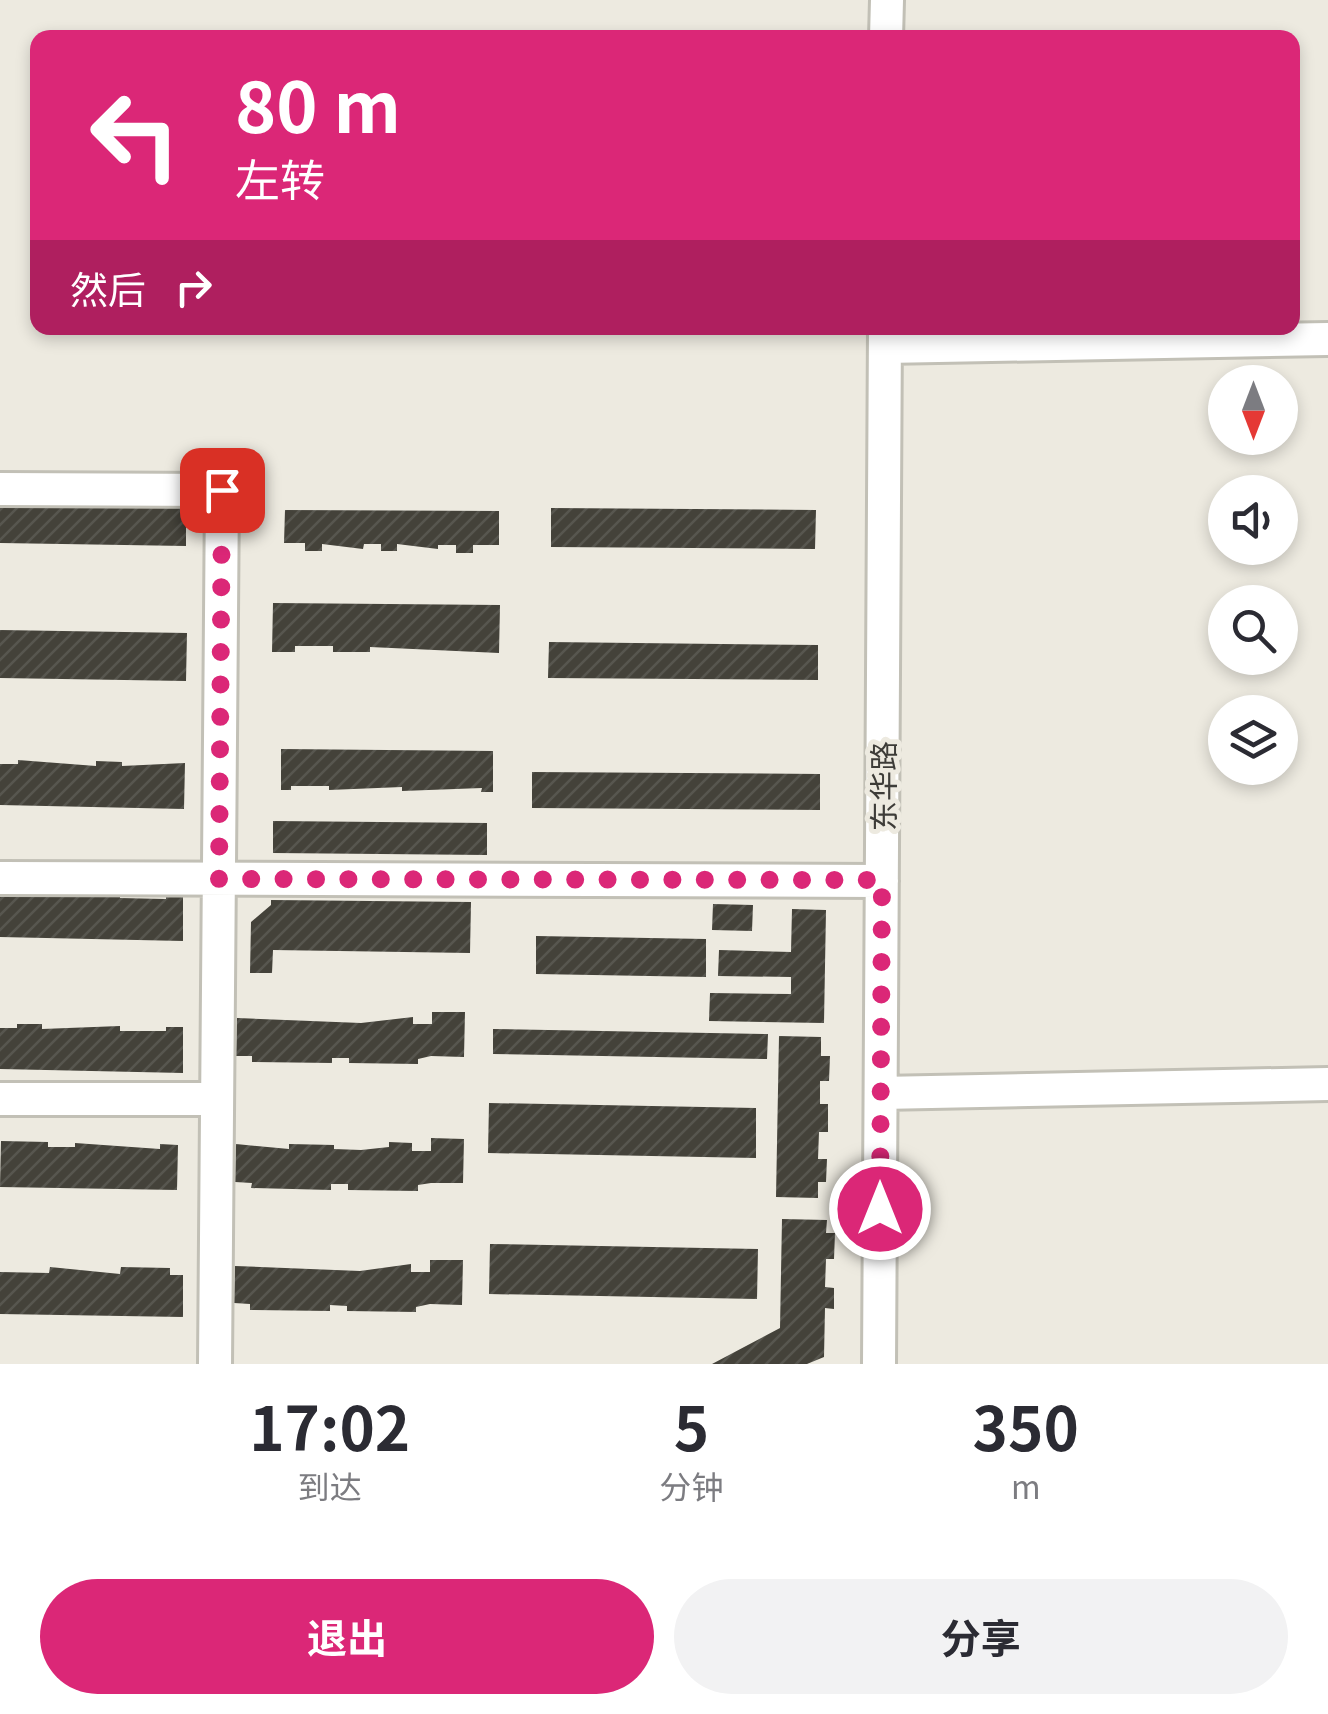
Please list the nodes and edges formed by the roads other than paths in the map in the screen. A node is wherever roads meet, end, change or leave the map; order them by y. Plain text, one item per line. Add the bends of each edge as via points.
1 (887, 0) edge
2 (886, 30) edge
3 (885, 337) edge
4 (1328, 339) edge
5 (0, 488) edge
6 (0, 878) edge
7 (219, 879) junction
8 (882, 880) junction
9 (1328, 1084) edge
10 (881, 1093) junction
11 (0, 1099) edge
12 (217, 1100) junction
13 (214, 1364) edge
14 (879, 1364) edge

1 - 2 street
3 - 4 street
3 - 8 street, 东华路
5 - 7 street via 222,490
6 - 7 street
7 - 8 street
7 - 12 street
8 - 10 street, 东华路
9 - 10 street
10 - 14 street, 东华路
11 - 12 street
12 - 13 street

